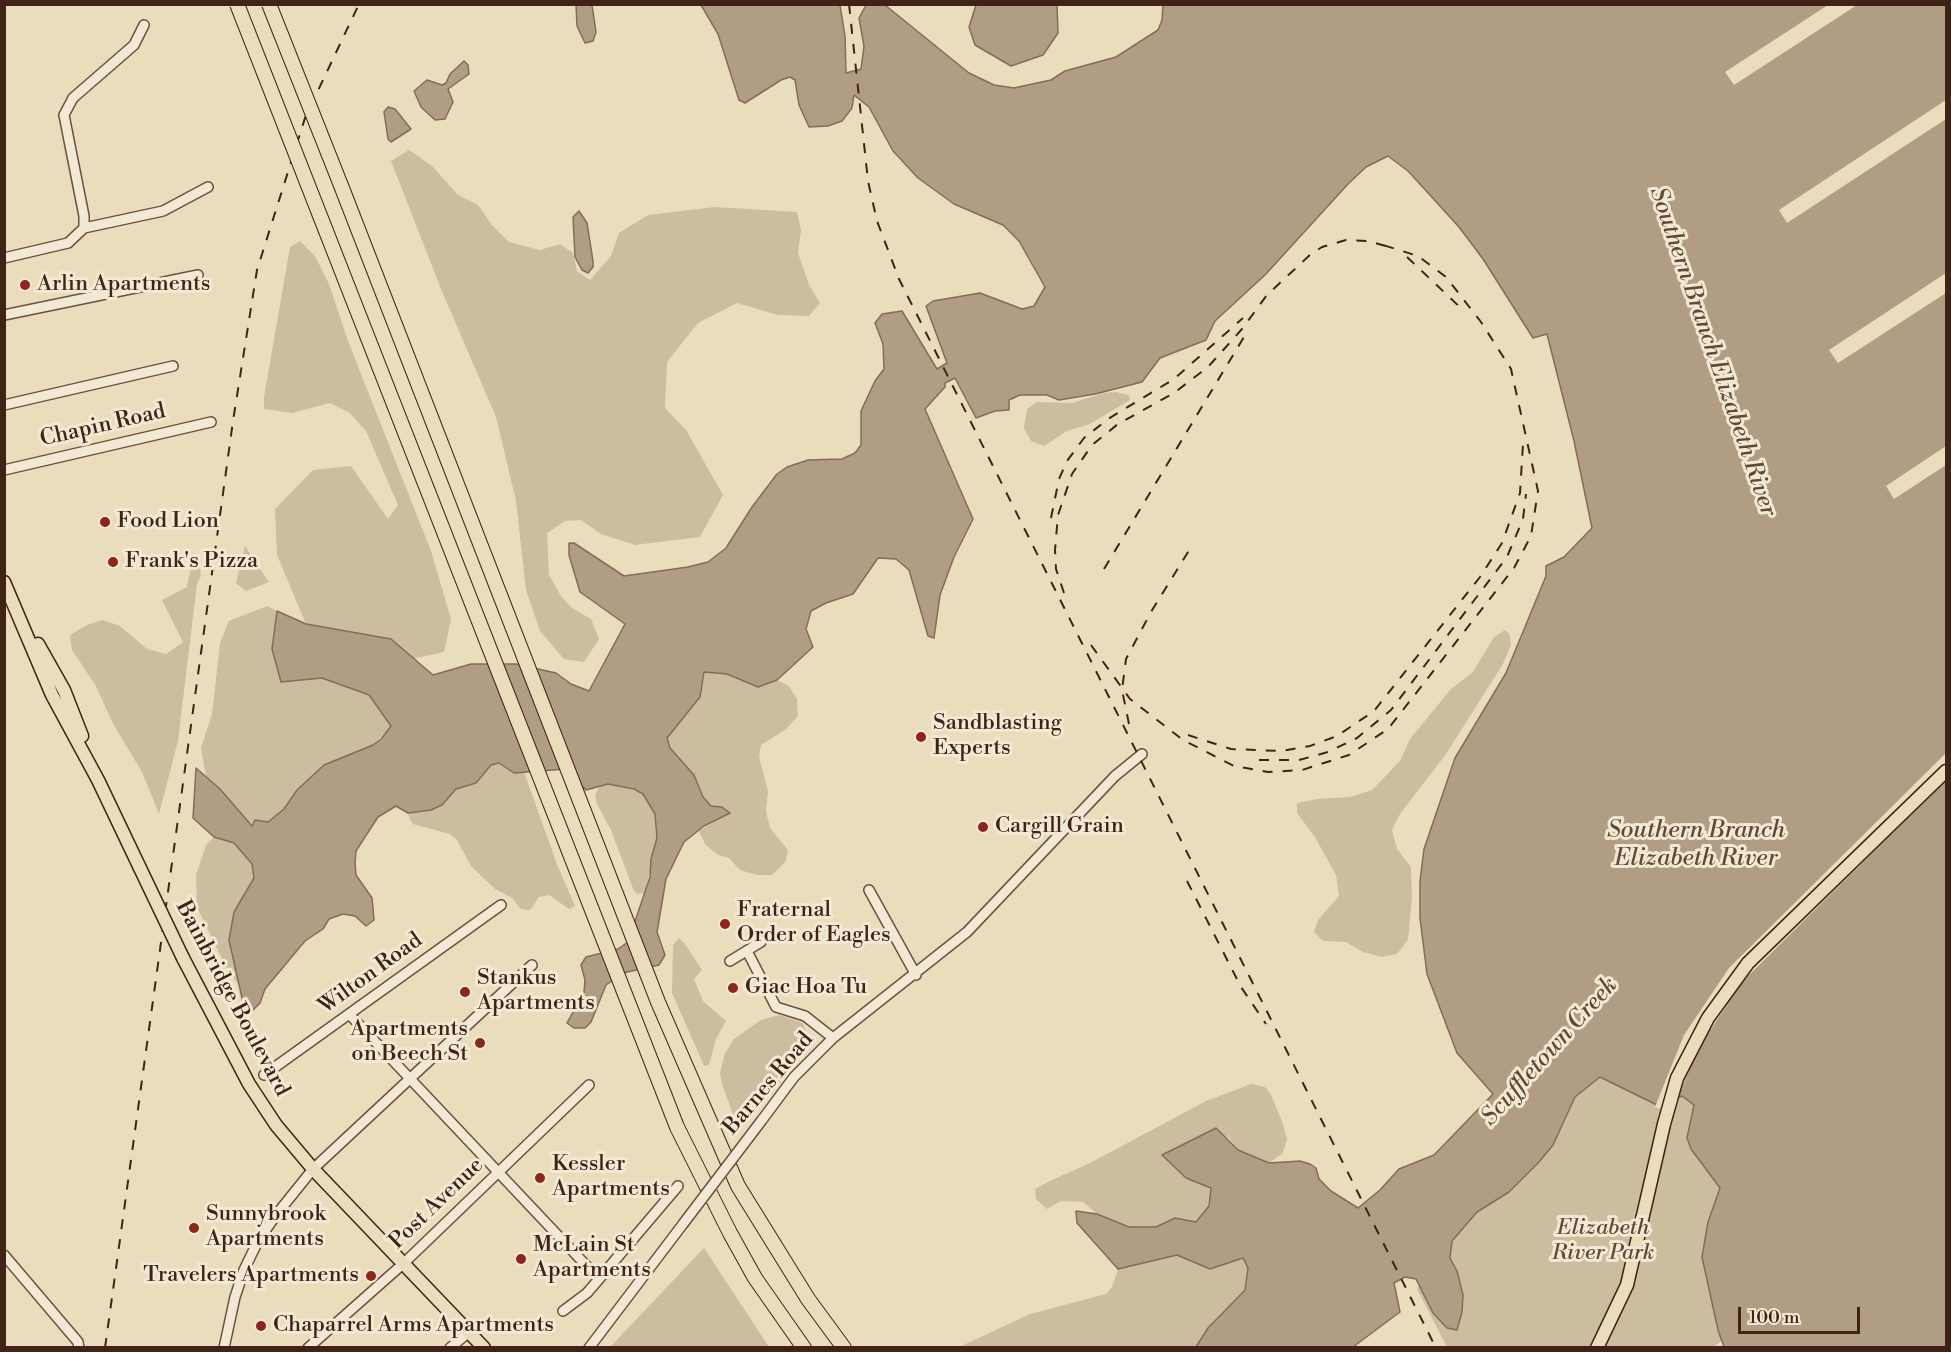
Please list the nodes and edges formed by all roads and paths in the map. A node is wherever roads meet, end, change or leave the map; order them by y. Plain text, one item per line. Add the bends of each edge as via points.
1 (237, 4) edge
2 (269, 4) edge
3 (144, 25) dead end
4 (208, 187) dead end
5 (84, 228) junction
6 (4, 258) edge
7 (198, 275) dead end
8 (4, 315) edge
9 (173, 366) dead end
10 (4, 405) edge
11 (211, 422) dead end
12 (4, 470) edge
13 (4, 582) edge
14 (8, 603) edge
15 (1142, 754) dead end
16 (1947, 771) edge
17 (869, 890) dead end
18 (501, 905) dead end
19 (761, 942) dead end
20 (747, 951) junction
21 (730, 961) dead end
22 (532, 965) dead end
23 (916, 975) junction
24 (349, 1014) junction
25 (833, 1038) junction
26 (264, 1076) dead end
27 (409, 1078) junction
28 (589, 1084) dead end
29 (314, 1169) junction
30 (499, 1172) junction
31 (678, 1186) dead end
32 (4, 1255) edge
33 (404, 1263) junction
34 (599, 1279) junction
35 (563, 1311) dead end
36 (469, 1332) junction
37 (79, 1347) edge
38 (224, 1347) edge
39 (308, 1347) edge
40 (450, 1347) edge
41 (484, 1347) edge
42 (589, 1347) edge
43 (804, 1347) edge
44 (844, 1347) edge
45 (1597, 1347) edge

1 - 43 highway, bridge via 674,1118 706,1188 756,1278
2 - 44 highway, bridge via 658,1002 738,1186 808,1299
3 - 5 street via 134,45 73,98 64,115
4 - 5 street via 162,211
5 - 6 street via 68,243
7 - 8 street
9 - 10 street
11 - 12 street, Chapin Road
13 - 14 main road, Bainbridge Boulevard
14 - 29 main road, Bainbridge Boulevard, bridge via 249,1084 276,1125
15 - 23 street, Barnes Road via 1115,776 967,932
16 - 45 main road via 1748,963 1708,1018 1677,1078 1628,1285
17 - 23 street
18 - 24 street, Wilton Road
19 - 20 street
20 - 21 street
20 - 25 street via 776,1007 805,1016
22 - 27 street
23 - 25 street, Barnes Road
24 - 26 street, Wilton Road
24 - 27 street
25 - 42 street, Barnes Road, bridge via 794,1077
27 - 29 street
27 - 30 street
28 - 30 street, Post Avenue
29 - 33 main road, Bainbridge Boulevard
29 - 38 street via 267,1227 249,1257
30 - 33 street, Post Avenue
30 - 34 street
31 - 34 street
32 - 37 street
33 - 36 main road, Bainbridge Boulevard
33 - 39 street, Post Avenue
34 - 35 street
36 - 40 street
36 - 41 main road, Bainbridge Boulevard

